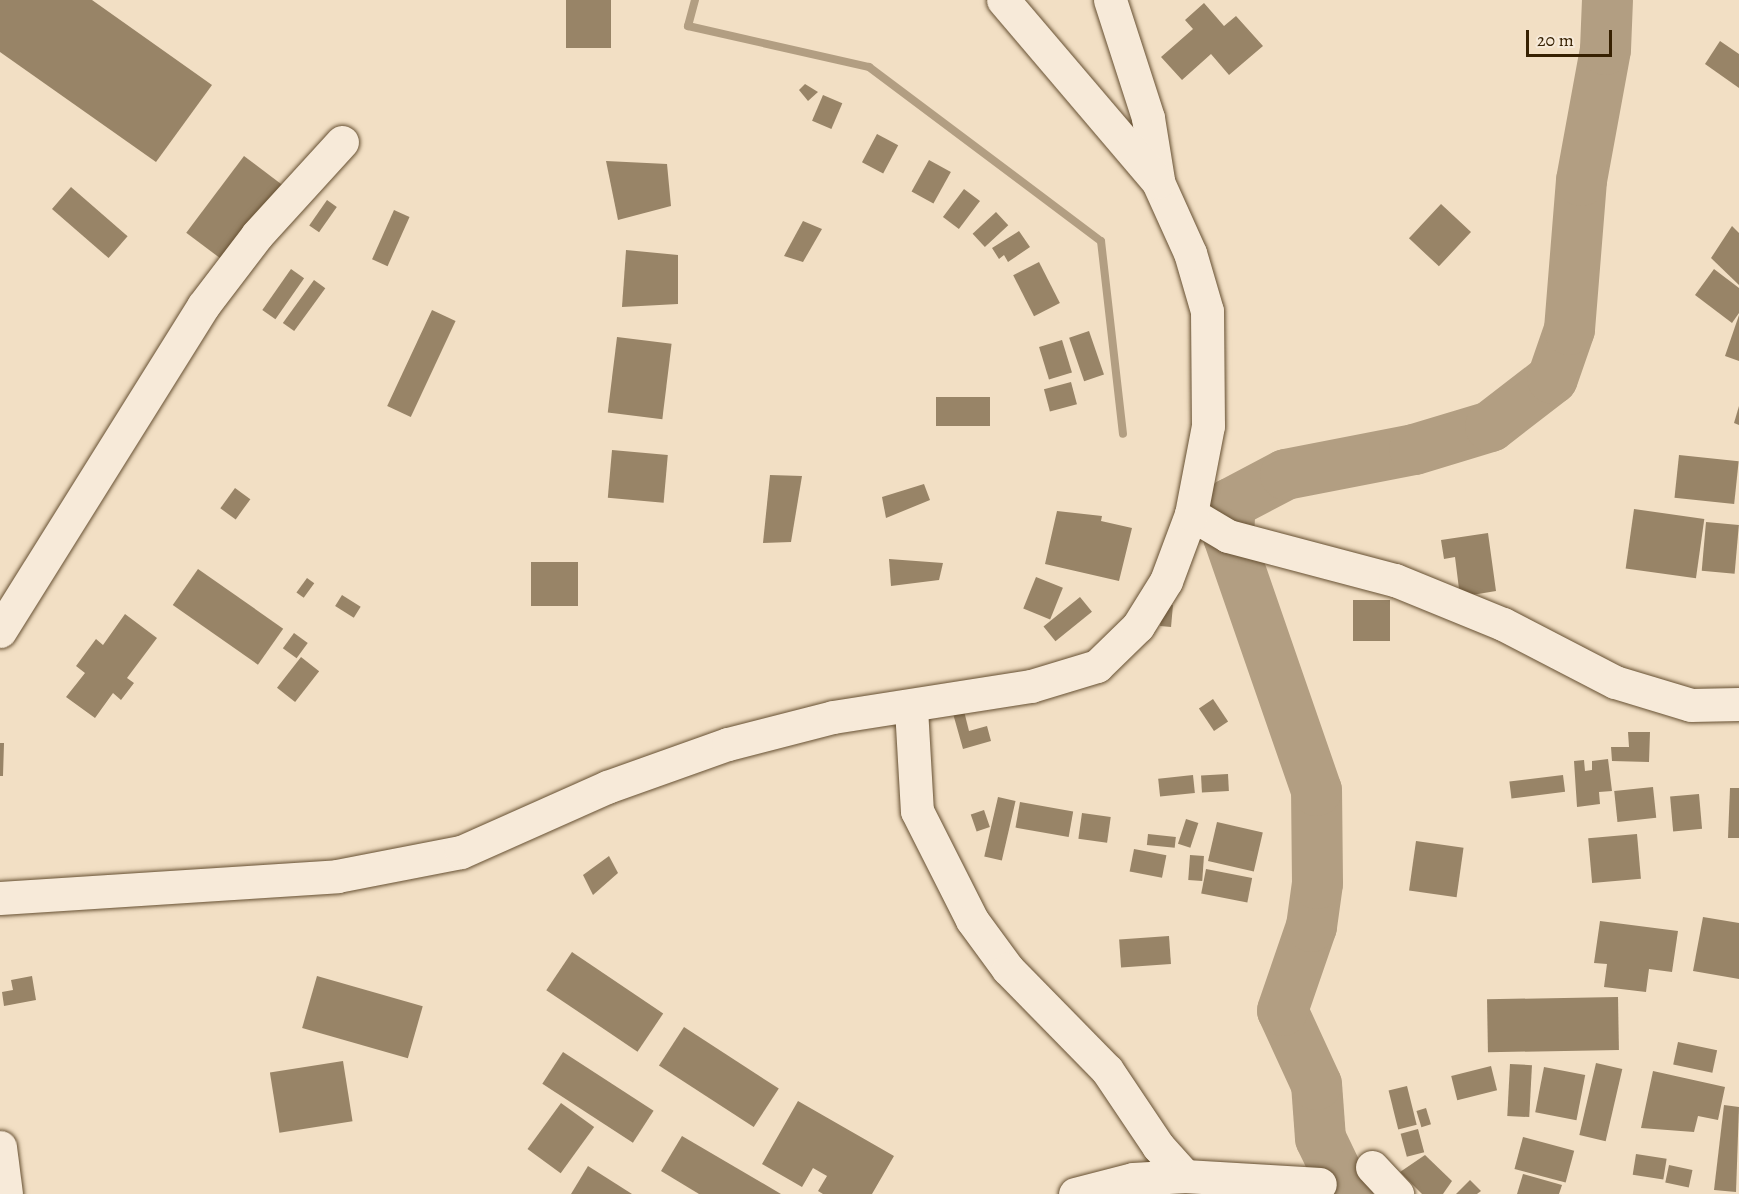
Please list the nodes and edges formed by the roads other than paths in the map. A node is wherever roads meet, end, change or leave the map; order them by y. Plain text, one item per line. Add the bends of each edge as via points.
1 (1003, 0) edge
2 (1110, 0) edge
3 (342, 142) dead end
4 (1158, 182) junction
5 (1191, 514) junction
6 (0, 631) edge
7 (1739, 704) edge
8 (911, 708) junction
9 (0, 898) edge
10 (0, 1147) edge
11 (1372, 1167) dead end
12 (1185, 1176) junction
13 (1320, 1184) dead end
14 (6, 1194) edge
15 (1075, 1194) edge
16 (1397, 1194) edge

1 - 4 street
2 - 4 street via 1148,118
3 - 6 street via 257,235 203,306
4 - 5 street via 1190,253 1207,311 1208,426
5 - 7 street via 1228,536 1395,580 1531,637 1615,682 1691,705
5 - 8 street via 1166,581 1138,626 1097,666 1030,686
8 - 9 street via 833,717 728,744 607,787 461,852 337,876
8 - 12 street via 917,811 972,920 1008,969 1107,1070 1158,1146
10 - 14 street
11 - 16 street
12 - 13 street
12 - 15 street via 1133,1179

